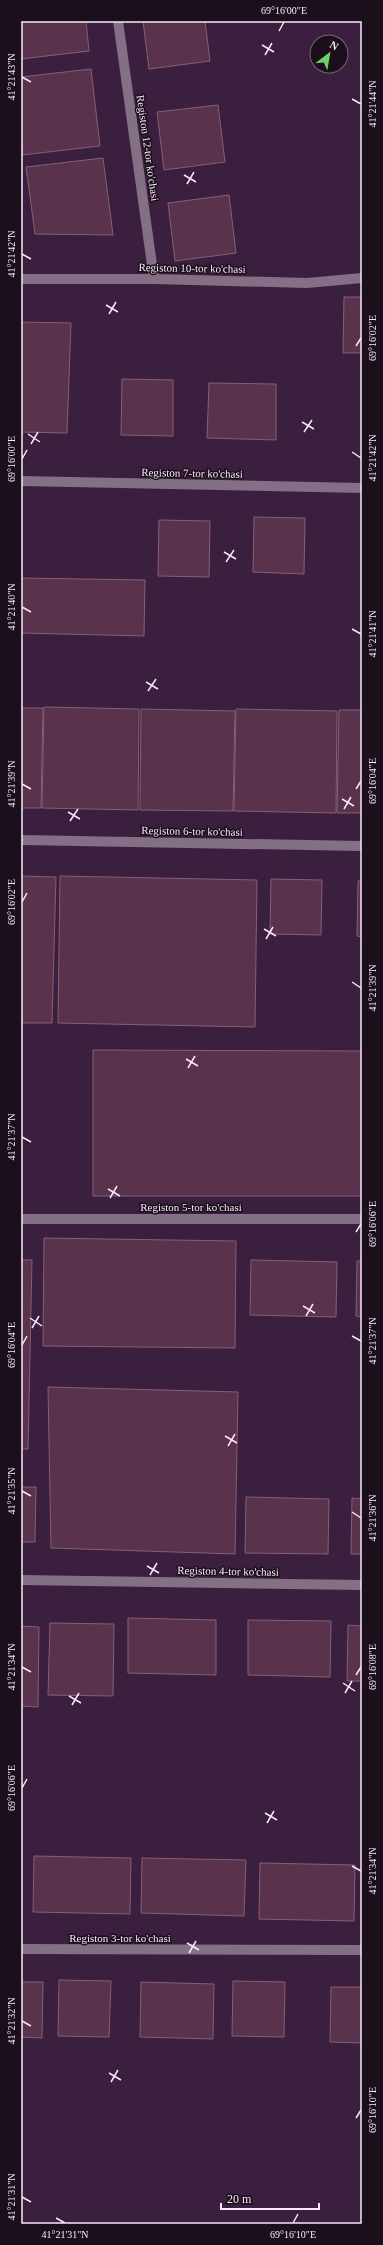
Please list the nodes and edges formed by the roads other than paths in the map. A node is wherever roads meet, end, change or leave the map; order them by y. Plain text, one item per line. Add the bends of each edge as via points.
1 (118, 21) edge
2 (362, 278) edge
3 (21, 279) edge
4 (154, 279) junction
5 (21, 481) edge
6 (362, 488) edge
7 (21, 840) edge
8 (362, 846) edge
9 (362, 1219) edge
10 (21, 1220) edge
11 (21, 1580) edge
12 (362, 1586) edge
13 (21, 1950) edge
14 (362, 1950) edge

1 - 4 street, Registon 12-tor ko'chasi
2 - 4 street, Registon 10-tor ko'chasi via 307,283
3 - 4 street, Registon 10-tor ko'chasi
5 - 6 street, Registon 7-tor ko'chasi
7 - 8 street, Registon 6-tor ko'chasi
9 - 10 street, Registon 5-tor ko'chasi
11 - 12 street, Registon 4-tor ko'chasi
13 - 14 street, Registon 3-tor ko'chasi

